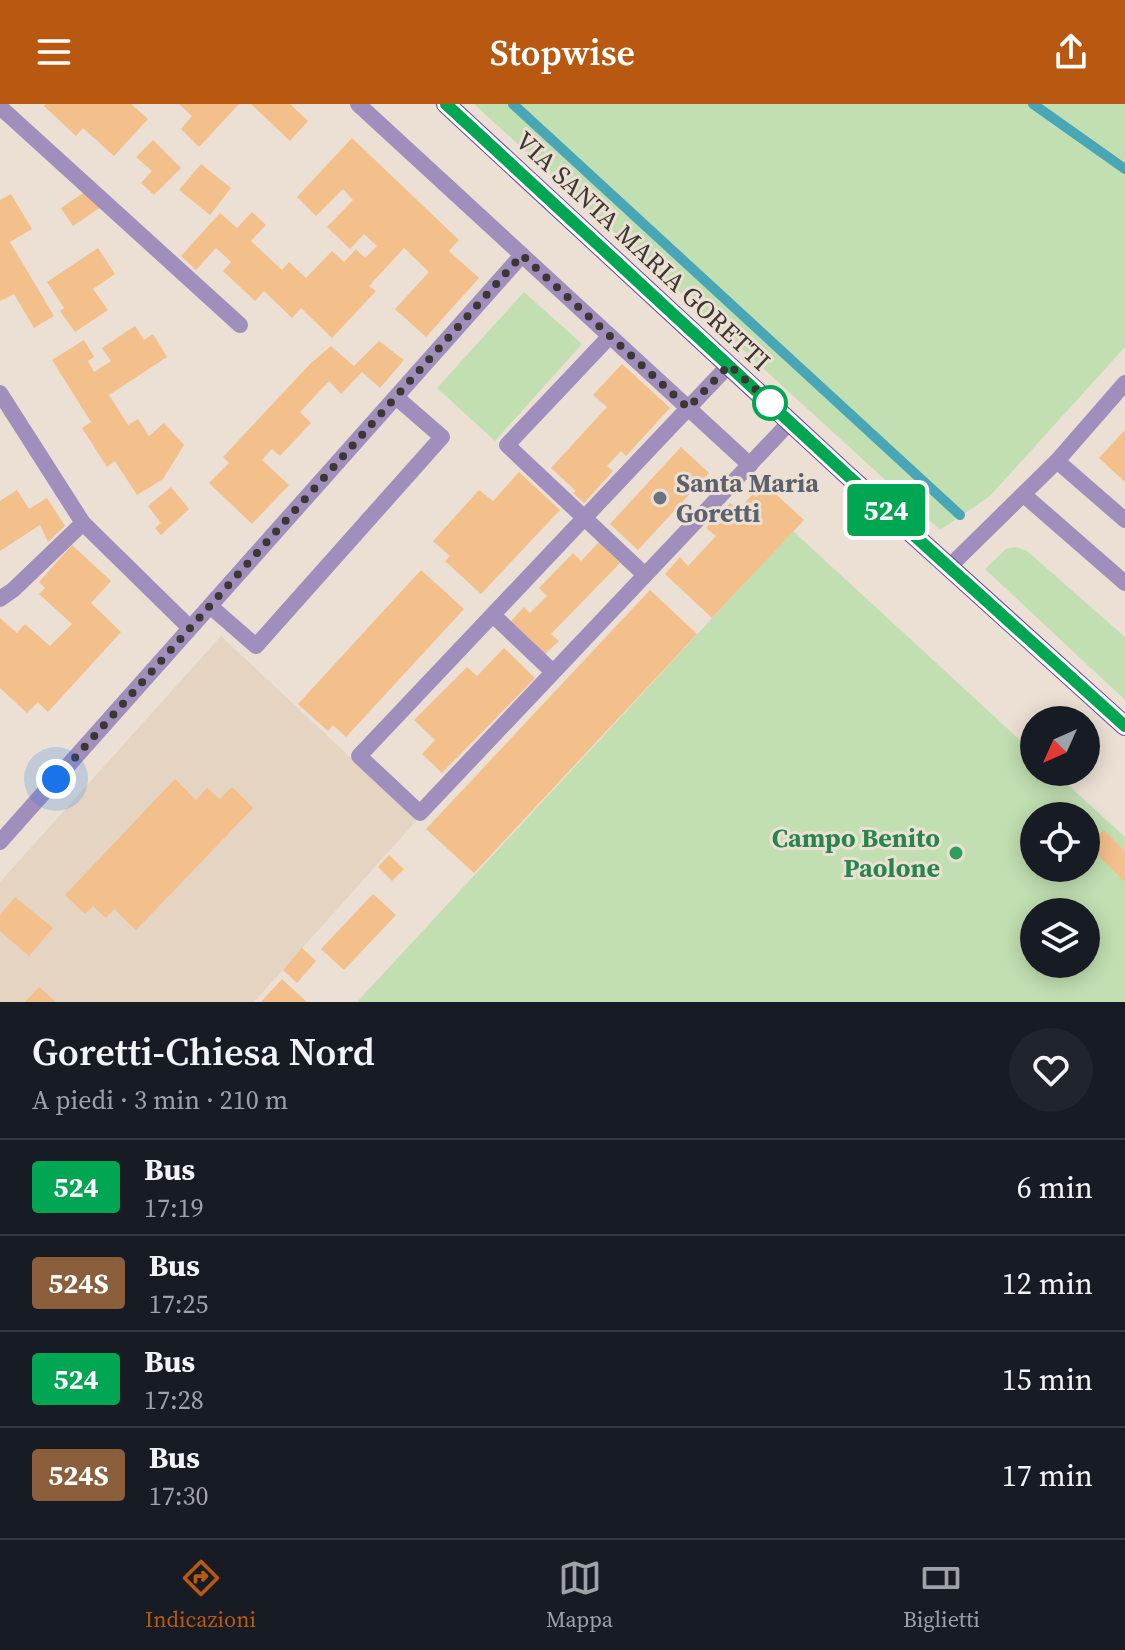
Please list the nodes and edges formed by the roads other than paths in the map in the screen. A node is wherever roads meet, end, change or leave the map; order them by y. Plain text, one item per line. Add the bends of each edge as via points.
1 (358, 104) edge
2 (446, 104) edge
3 (0, 107) edge
4 (522, 255) junction
5 (240, 325) dead end
6 (610, 336) junction
7 (729, 365) junction
8 (1125, 383) edge
9 (0, 393) edge
10 (396, 397) junction
11 (688, 408) junction
12 (790, 422) junction
13 (1057, 461) junction
14 (750, 465) junction
15 (1024, 495) junction
16 (585, 518) junction
17 (1125, 520) edge
18 (83, 523) junction
19 (949, 567) junction
20 (645, 575) junction
21 (1125, 583) edge
22 (0, 599) edge
23 (210, 606) junction
24 (493, 615) junction
25 (190, 628) junction
26 (553, 672) junction
27 (1125, 726) edge
28 (0, 842) edge

1 - 4 street
2 - 7 main road, VIA SANTA MARIA GORETTI
3 - 5 street
4 - 6 street
4 - 10 street
6 - 11 street
6 - 16 street via 507,445
7 - 11 street
7 - 12 main road, VIA SANTA MARIA GORETTI
8 - 13 street
9 - 18 street
10 - 23 street
10 - 23 street via 442,437 411,472 256,646
11 - 14 street
11 - 16 street
12 - 14 street
12 - 19 main road, VIA SANTA MARIA GORETTI
13 - 15 street
13 - 17 street
14 - 20 street
15 - 19 street
15 - 21 street
16 - 20 street
16 - 24 street
18 - 22 street
18 - 25 street
19 - 27 main road, VIA SANTA MARIA GORETTI
20 - 26 street
23 - 25 street
24 - 26 street
24 - 26 street via 359,756 420,813
25 - 28 street

